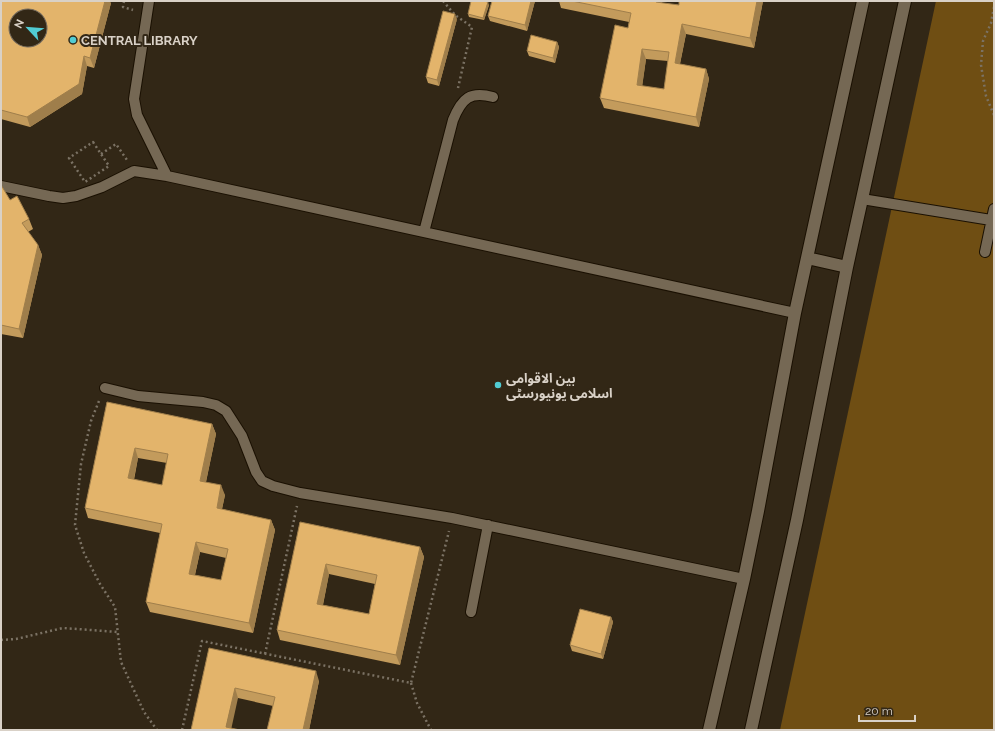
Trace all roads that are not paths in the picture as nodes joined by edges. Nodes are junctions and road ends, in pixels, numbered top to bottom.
1 (149, 1) edge
2 (863, 1) edge
3 (905, 1) edge
4 (493, 97) dead end
5 (167, 176) junction
6 (1, 186) edge
7 (862, 199) junction
8 (994, 209) edge
9 (991, 220) junction
10 (424, 232) junction
11 (985, 252) dead end
12 (807, 258) junction
13 (847, 267) junction
14 (795, 313) junction
15 (105, 388) road end
16 (488, 525) junction
17 (744, 579) junction
18 (471, 612) dead end
19 (709, 730) edge
20 (751, 730) edge

1 - 5 lane
2 - 12 street
3 - 7 street
4 - 10 lane
5 - 6 lane
5 - 10 lane
7 - 9 lane
7 - 13 street
8 - 9 lane
9 - 11 lane
10 - 14 lane
12 - 13 street
12 - 14 street
13 - 20 street
14 - 17 street
15 - 16 lane
16 - 17 lane
16 - 18 lane
17 - 19 street

